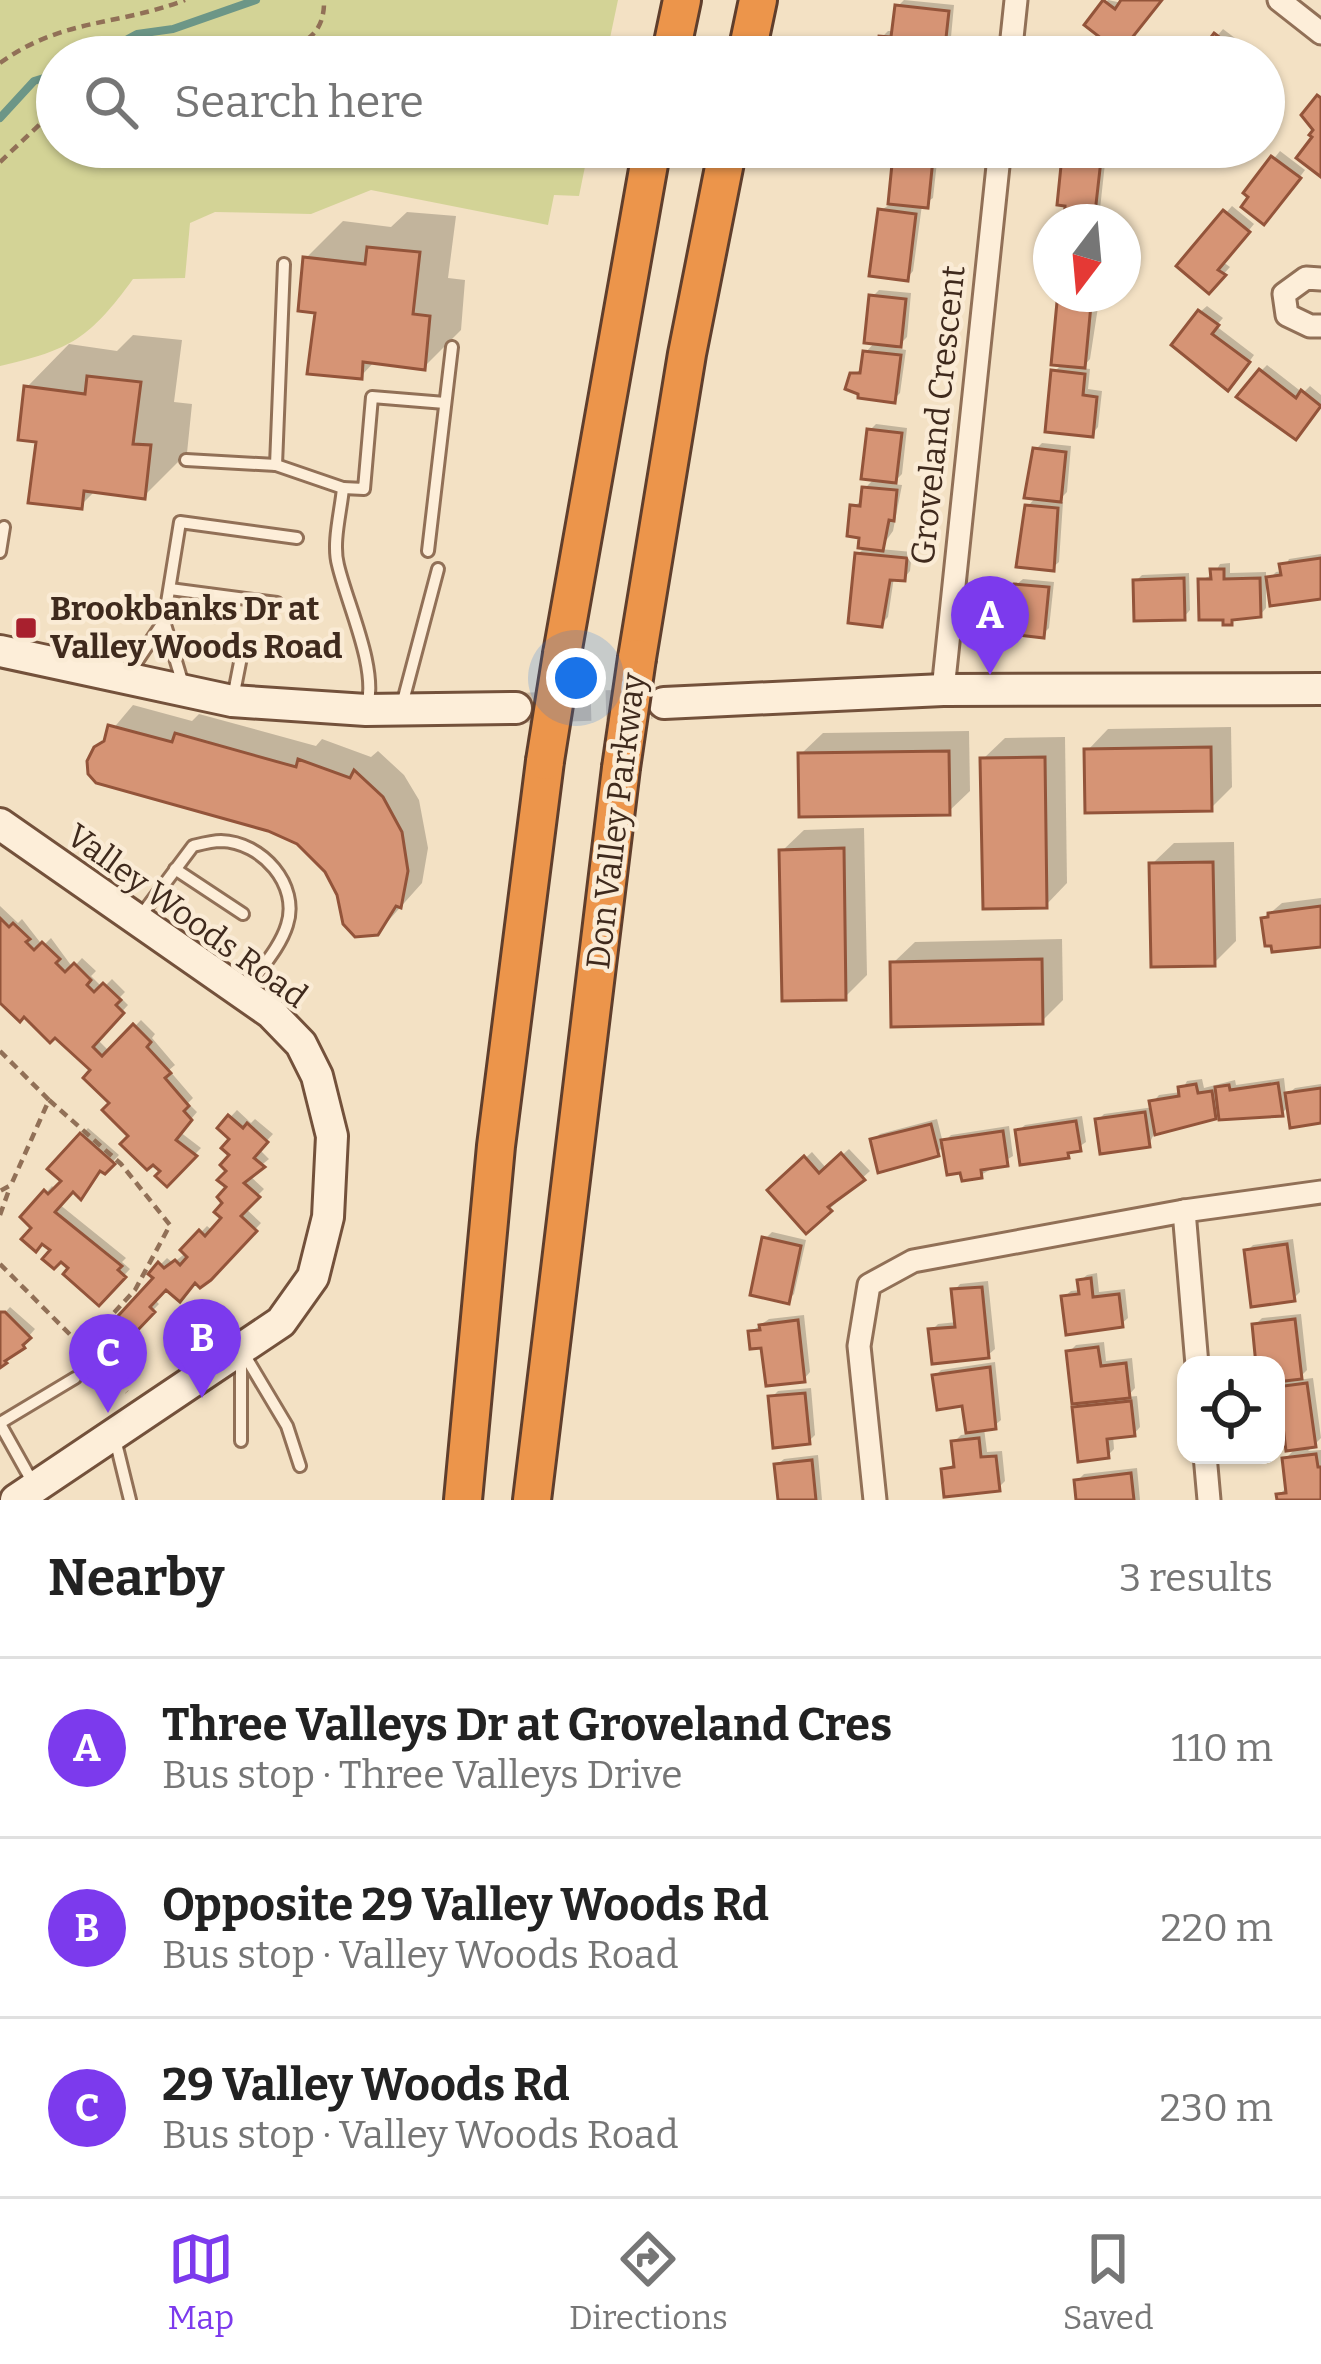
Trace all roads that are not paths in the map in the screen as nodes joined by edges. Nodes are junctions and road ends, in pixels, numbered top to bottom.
1 (682, 0) edge
2 (758, 0) edge
3 (1016, 0) edge
4 (1279, 0) edge
5 (1321, 33) edge
6 (674, 36) edge
7 (750, 36) edge
8 (1012, 36) edge
9 (648, 168) edge
10 (724, 168) edge
11 (998, 168) edge
12 (284, 264) dead end
13 (1321, 279) edge
14 (1321, 326) edge
15 (452, 347) dead end
16 (445, 403) junction
17 (186, 460) dead end
18 (276, 465) junction
19 (343, 488) junction
20 (4, 527) dead end
21 (297, 538) dead end
22 (428, 550) dead end
23 (0, 552) edge
24 (438, 568) dead end
25 (170, 589) junction
26 (277, 604) dead end
27 (164, 621) junction
28 (243, 646) dead end
29 (0, 651) edge
30 (125, 678) junction
31 (1321, 688) edge
32 (943, 690) junction
33 (185, 691) junction
34 (232, 701) junction
35 (664, 704) tunnel mouth
36 (516, 708) tunnel mouth
37 (366, 710) junction
38 (401, 710) junction
39 (0, 824) edge
40 (175, 869) junction
41 (243, 914) dead end
42 (137, 920) junction
43 (244, 994) junction
44 (1321, 1192) edge
45 (1184, 1211) junction
46 (241, 1349) junction
47 (1196, 1356) edge
48 (75, 1378) dead end
49 (0, 1424) edge
50 (114, 1436) junction
51 (242, 1441) dead end
52 (1206, 1464) edge
53 (300, 1466) dead end
54 (25, 1493) edge
55 (130, 1500) edge
56 (463, 1500) edge
57 (532, 1500) edge
58 (875, 1500) edge
59 (1209, 1500) edge

1 - 6 highway
2 - 7 highway
3 - 8 street
4 - 5 street
9 - 56 highway, bridge
10 - 57 highway, Don Valley Parkway, bridge
11 - 32 street, Groveland Crescent
12 - 18 lane
13 - 14 street
15 - 16 lane
16 - 19 lane
16 - 22 lane
17 - 18 lane
18 - 19 lane
19 - 37 lane
20 - 23 lane
21 - 25 lane
24 - 38 lane
25 - 26 lane
25 - 27 lane
27 - 30 lane
27 - 33 lane
28 - 34 lane
29 - 30 street
30 - 33 street
31 - 32 street
32 - 35 street
33 - 34 street
34 - 37 street
36 - 38 street
37 - 38 street
39 - 42 street, Valley Woods Road
40 - 41 lane
40 - 42 lane
40 - 43 lane
42 - 43 street, Valley Woods Road
43 - 46 street, Valley Woods Road
44 - 45 street
45 - 47 street
45 - 58 street
46 - 50 street, Valley Woods Road
46 - 51 lane
46 - 53 lane
48 - 49 lane
49 - 54 lane
50 - 54 street, Valley Woods Road
50 - 55 lane
52 - 59 street

